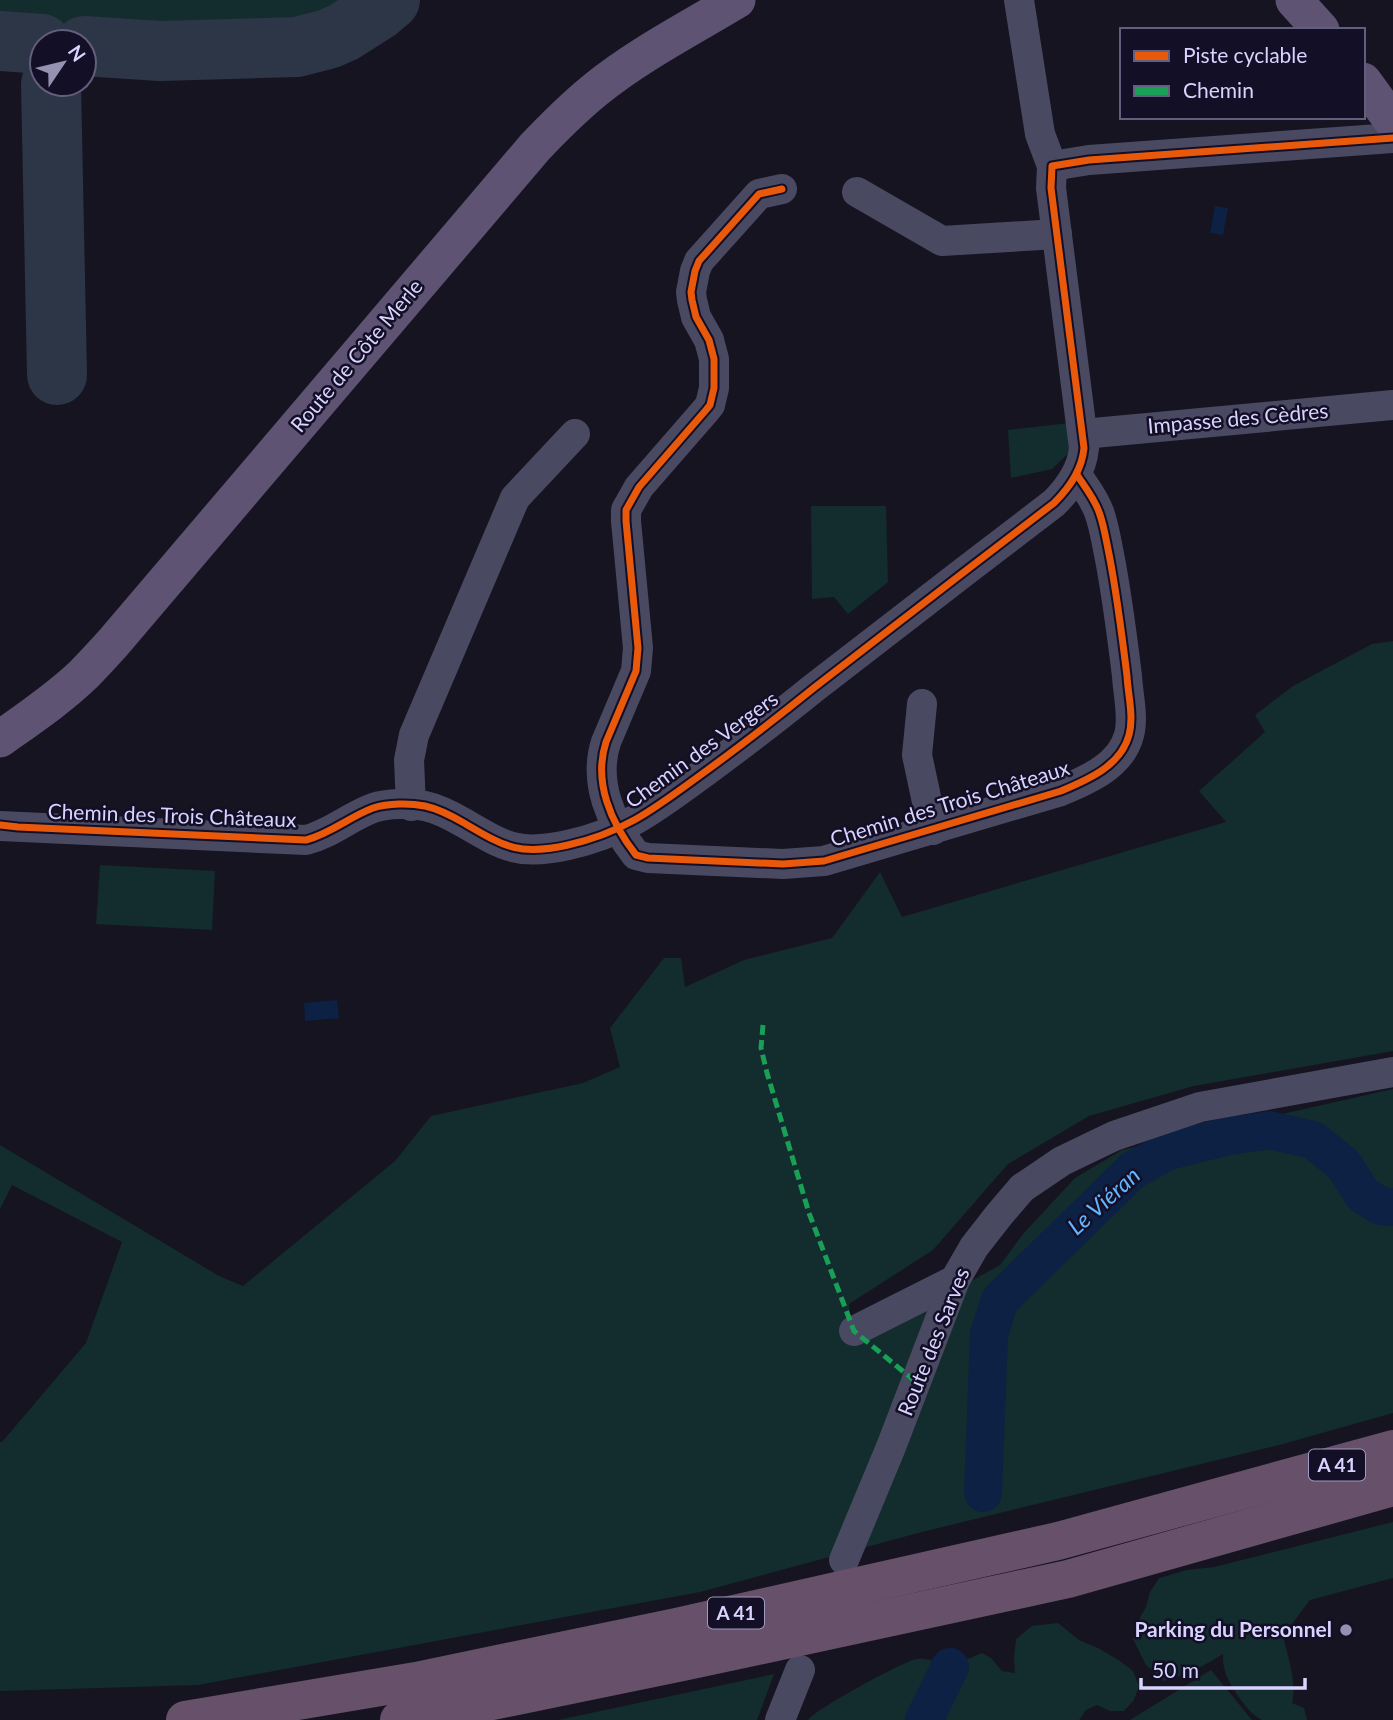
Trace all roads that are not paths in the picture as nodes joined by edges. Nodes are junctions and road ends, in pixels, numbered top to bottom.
1 (737, 0) edge
2 (1019, 0) edge
3 (1294, 0) edge
4 (1319, 28) edge
5 (1365, 84) edge
6 (1390, 123) edge
7 (1052, 166) junction
8 (782, 189) dead end
9 (857, 192) dead end
10 (1056, 234) junction
11 (1393, 405) edge
12 (575, 434) dead end
13 (1083, 434) junction
14 (1077, 475) junction
15 (922, 704) dead end
16 (0, 739) edge
17 (411, 806) junction
18 (0, 826) edge
19 (619, 829) junction
20 (933, 830) junction
21 (1393, 1072) edge
22 (955, 1280) junction
23 (855, 1331) dead end
24 (1393, 1449) edge
25 (1393, 1487) edge
26 (844, 1560) dead end
27 (800, 1670) dead end
28 (185, 1720) edge
29 (399, 1720) edge
30 (780, 1720) edge

1 - 16 main road, Route de Côte Merle
2 - 7 street
3 - 4 main road
5 - 6 main road
6 - 7 street
7 - 10 street
8 - 19 street, Chemin des Vergers
9 - 10 street
10 - 13 street
11 - 13 street, Impasse des Cèdres
12 - 17 street
13 - 14 street
14 - 19 street, Chemin des Vergers
14 - 20 street, Chemin des Trois Châteaux
15 - 20 street
17 - 18 street, Chemin des Trois Châteaux
17 - 19 street, Chemin des Trois Châteaux
19 - 20 street, Chemin des Trois Châteaux
21 - 22 street, Route des Sarves
22 - 23 street
22 - 26 street, Route des Sarves
24 - 28 highway, A 41
25 - 29 highway, A 41
27 - 30 street

